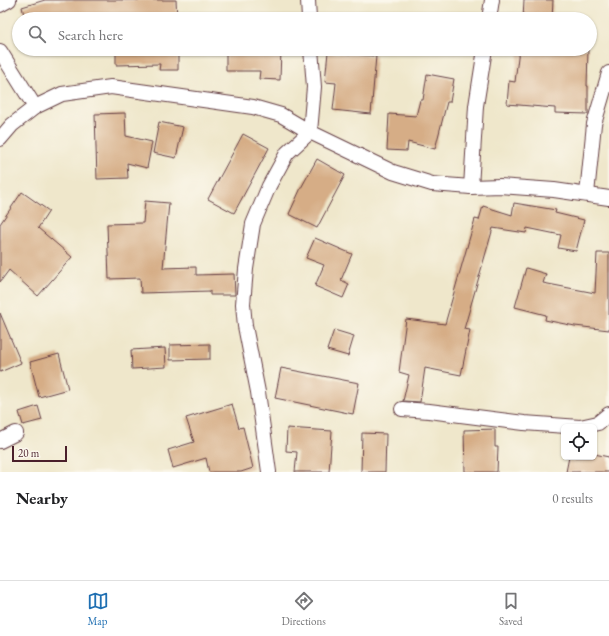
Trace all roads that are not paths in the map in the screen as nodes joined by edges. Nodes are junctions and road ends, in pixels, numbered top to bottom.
1 (9, 0) edge
2 (308, 0) edge
3 (492, 0) edge
4 (0, 5) edge
5 (309, 12) edge
6 (490, 12) edge
7 (0, 51) edge
8 (312, 56) edge
9 (484, 56) edge
10 (609, 73) edge
11 (35, 107) junction
12 (310, 132) junction
13 (0, 139) edge
14 (471, 187) junction
15 (587, 194) junction
16 (609, 198) edge
17 (402, 409) dead end
18 (606, 421) edge
19 (16, 433) dead end
20 (0, 441) edge
21 (269, 472) edge

1 - 4 street
2 - 5 street
3 - 6 street
7 - 11 street
8 - 12 street
9 - 14 street
10 - 15 street
11 - 12 street
11 - 13 street
12 - 14 street
12 - 21 street
14 - 15 street
15 - 16 street
17 - 18 street
19 - 20 street

